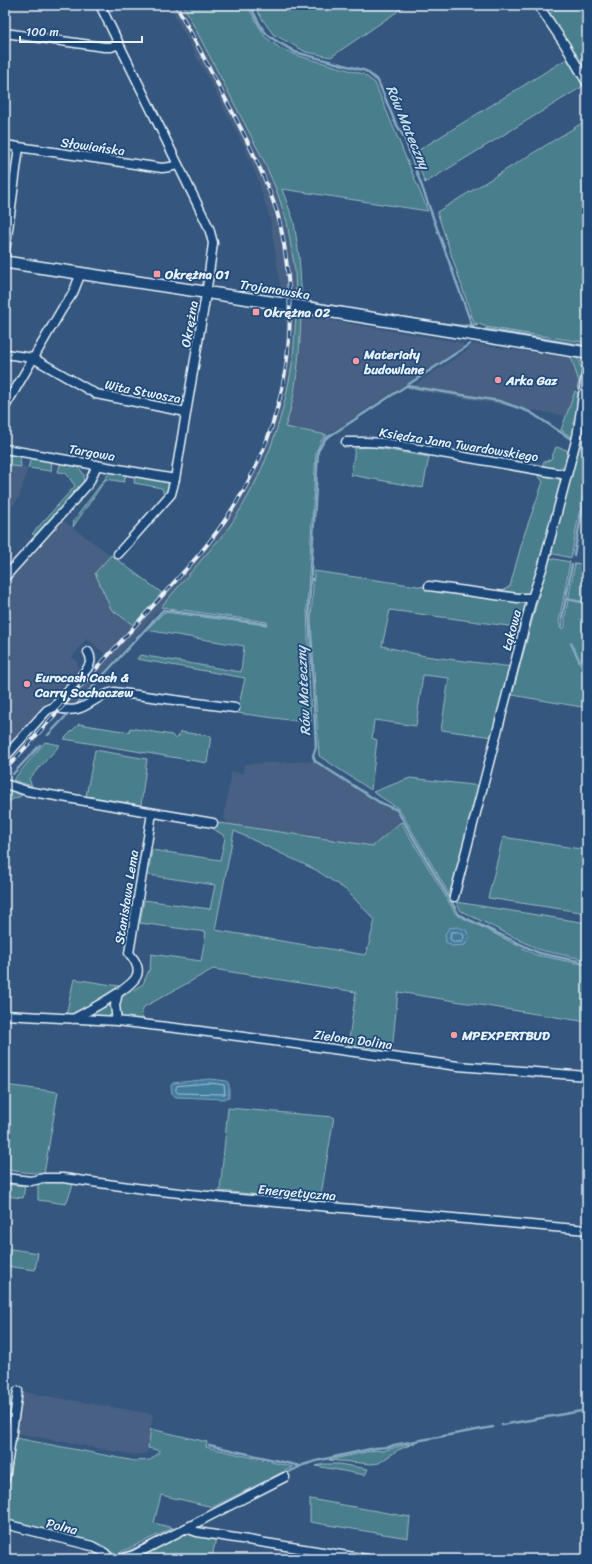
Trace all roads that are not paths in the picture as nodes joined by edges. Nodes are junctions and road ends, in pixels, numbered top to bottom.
1 (100, 5) edge
2 (538, 5) edge
3 (5, 33) edge
4 (119, 44) junction
5 (587, 83) edge
6 (5, 145) edge
7 (19, 147) junction
8 (177, 165) junction
9 (5, 252) edge
10 (5, 262) edge
11 (81, 274) junction
12 (207, 293) junction
13 (587, 353) edge
14 (5, 354) edge
15 (33, 358) junction
16 (587, 368) edge
17 (5, 407) edge
18 (186, 412) junction
19 (346, 442) dead end
20 (5, 449) edge
21 (97, 465) junction
22 (567, 474) junction
23 (175, 479) junction
24 (118, 554) dead end
25 (5, 577) edge
26 (429, 586) dead end
27 (532, 598) junction
28 (88, 652) dead end
29 (54, 707) junction
30 (235, 708) dead end
31 (5, 757) edge
32 (5, 784) edge
33 (152, 813) junction
34 (213, 823) dead end
35 (454, 897) dead end
36 (118, 993) junction
37 (5, 1014) edge
38 (72, 1019) junction
39 (117, 1021) junction
40 (587, 1076) edge
41 (5, 1178) edge
42 (587, 1230) edge
43 (18, 1391) dead end
44 (286, 1477) dead end
45 (5, 1479) edge
46 (5, 1524) edge
47 (186, 1528) junction
48 (110, 1559) edge
49 (120, 1559) edge
50 (367, 1559) edge

1 - 4 street, Okrężna
2 - 5 street
3 - 4 street
4 - 8 street, Okrężna
6 - 7 street, Słowiańska
7 - 8 street, Słowiańska
7 - 9 street
8 - 12 street, Okrężna
10 - 11 street, Trojanowska
11 - 12 street, Trojanowska
11 - 15 street
12 - 13 street, Trojanowska
12 - 18 street, Okrężna
14 - 15 street
15 - 17 street
15 - 18 street, Wita Stwosza
16 - 22 street, Łąkowa
18 - 23 street, Okrężna
19 - 22 street, Księdza Jana Twardowskiego
20 - 21 street, Targowa
21 - 23 street, Targowa
21 - 25 street
22 - 27 street, Łąkowa
23 - 24 street, Okrężna
26 - 27 street
27 - 35 street, Łąkowa
28 - 29 street
29 - 30 street
29 - 31 street
32 - 33 street
33 - 34 street
33 - 36 street, Stanisława Lema
36 - 38 street, Stanisława Lema
36 - 39 street
37 - 38 street, Zielona Dolina
38 - 39 street, Zielona Dolina
39 - 40 street, Zielona Dolina
41 - 42 street, Energetyczna
43 - 45 street
44 - 47 street
46 - 48 street, Polna
47 - 49 street
47 - 50 street

